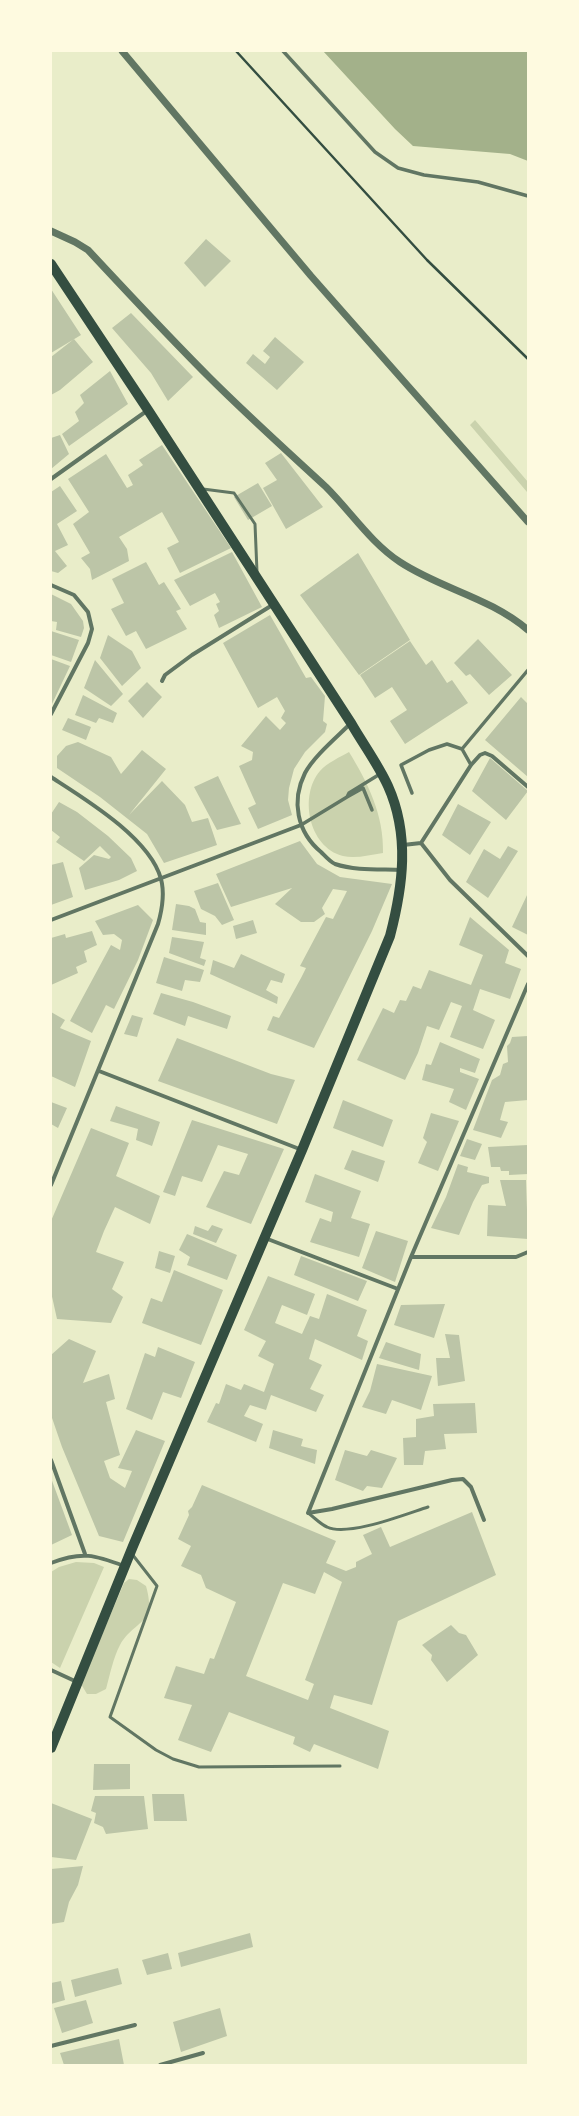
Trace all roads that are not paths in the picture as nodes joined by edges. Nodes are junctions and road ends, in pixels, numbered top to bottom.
1 (122, 51) edge
2 (282, 51) edge
3 (528, 196) edge
4 (51, 231) edge
5 (51, 264) edge
6 (148, 410) junction
7 (51, 479) edge
8 (200, 489) junction
9 (528, 522) edge
10 (257, 577) junction
11 (51, 585) edge
12 (274, 604) junction
13 (528, 630) edge
14 (528, 670) edge
15 (162, 681) dead end
16 (51, 714) edge
17 (351, 723) junction
18 (462, 749) junction
19 (471, 765) junction
20 (382, 774) junction
21 (51, 777) edge
22 (528, 787) edge
23 (412, 793) dead end
24 (347, 797) junction
25 (372, 810) dead end
26 (301, 825) junction
27 (421, 844) junction
28 (403, 845) junction
29 (403, 870) junction
30 (161, 878) junction
31 (51, 920) edge
32 (528, 956) edge
33 (528, 984) edge
34 (99, 1071) junction
35 (302, 1150) junction
36 (51, 1185) edge
37 (264, 1238) junction
38 (528, 1252) edge
39 (411, 1257) junction
40 (398, 1289) junction
41 (51, 1460) edge
42 (428, 1507) dead end
43 (308, 1513) junction
44 (484, 1520) dead end
45 (130, 1552) junction
46 (85, 1554) junction
47 (51, 1563) edge
48 (125, 1566) junction
49 (51, 1670) edge
50 (77, 1682) junction
51 (51, 1748) edge
52 (340, 1766) dead end
53 (136, 2025) dead end
54 (51, 2046) edge
55 (203, 2054) dead end
56 (160, 2065) edge

1 - 9 street
2 - 3 street
4 - 13 street
5 - 6 main road
6 - 7 street
6 - 8 main road
8 - 10 main road
8 - 10 lane
10 - 12 main road
11 - 16 street
12 - 15 street
12 - 17 main road
14 - 18 street
17 - 20 main road
17 - 26 street
18 - 19 street
18 - 23 street
19 - 22 street
19 - 27 street
20 - 24 street
20 - 28 main road
21 - 30 street
24 - 25 street
24 - 26 street
26 - 29 street
26 - 30 street
27 - 28 street
27 - 32 street
28 - 29 main road
29 - 35 main road
30 - 31 street
30 - 34 street
33 - 39 street
34 - 35 street
34 - 36 street
35 - 37 main road
37 - 40 street
37 - 45 main road
38 - 39 street
39 - 40 street
40 - 43 street
41 - 46 street
42 - 43 lane
43 - 44 street
45 - 48 main road
45 - 52 lane
46 - 47 street
46 - 48 street
48 - 50 main road
49 - 50 street
50 - 51 main road
53 - 54 street
55 - 56 street

